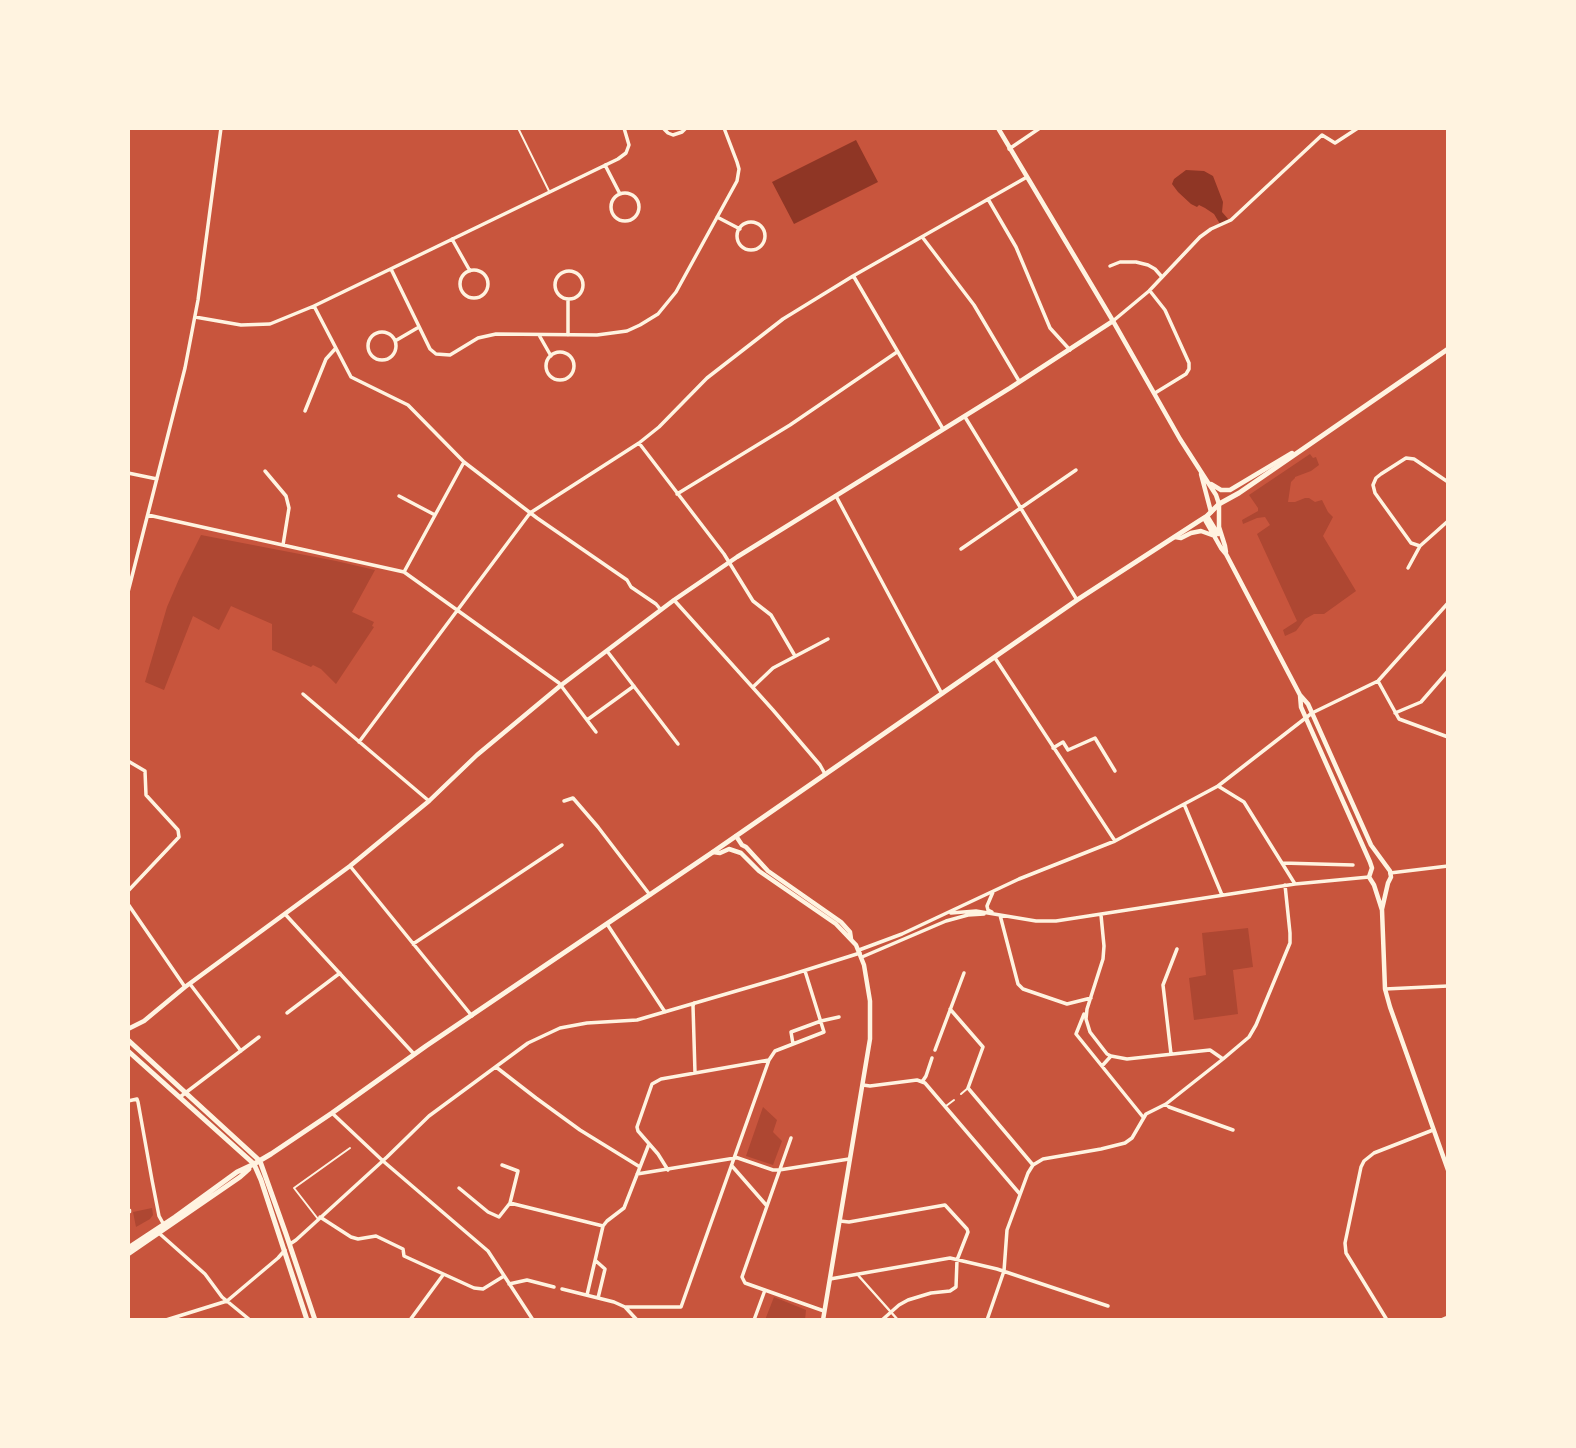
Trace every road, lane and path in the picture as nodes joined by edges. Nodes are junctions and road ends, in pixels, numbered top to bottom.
1 (221, 128) edge
2 (518, 128) edge
3 (624, 128) edge
4 (663, 128) edge
5 (687, 128) edge
6 (724, 128) edge
7 (998, 128) edge
8 (1041, 128) edge
9 (1357, 128) edge
10 (1009, 149) junction
11 (605, 165) junction
12 (1027, 177) junction
13 (549, 192) junction
14 (620, 194) junction
15 (988, 199) junction
16 (717, 216) junction
17 (740, 229) junction
18 (922, 237) junction
19 (452, 239) junction
20 (1110, 266) dead end
21 (391, 269) junction
22 (470, 271) junction
23 (853, 276) junction
24 (1162, 277) junction
25 (1149, 291) junction
26 (568, 299) junction
27 (314, 306) junction
28 (195, 317) junction
29 (1113, 321) junction
30 (419, 327) junction
31 (539, 335) junction
32 (568, 335) junction
33 (395, 341) junction
34 (336, 348) junction
35 (1448, 349) edge
36 (1069, 350) junction
37 (897, 352) junction
38 (551, 356) junction
39 (1019, 381) junction
40 (1155, 393) junction
41 (305, 411) dead end
42 (964, 415) junction
43 (943, 429) junction
44 (639, 443) junction
45 (1306, 446) junction
46 (464, 462) junction
47 (1076, 470) dead end
48 (1200, 470) junction
49 (265, 471) dead end
50 (128, 473) edge
51 (157, 479) junction
52 (1448, 482) edge
53 (1211, 484) junction
54 (677, 494) junction
55 (835, 495) junction
56 (400, 496) dead end
57 (1219, 504) junction
58 (1020, 508) junction
59 (530, 513) junction
60 (148, 515) junction
61 (435, 515) junction
62 (1208, 515) junction
63 (1448, 521) edge
64 (1213, 536) junction
65 (1175, 537) junction
66 (1224, 543) junction
67 (283, 545) junction
68 (1420, 546) junction
69 (961, 550) dead end
70 (1226, 552) junction
71 (729, 562) junction
72 (1408, 568) dead end
73 (404, 572) junction
74 (128, 592) edge
75 (674, 600) junction
76 (1077, 600) junction
77 (1448, 603) edge
78 (457, 610) junction
79 (661, 610) junction
80 (828, 639) dead end
81 (607, 650) junction
82 (795, 656) junction
83 (995, 658) junction
84 (1448, 671) edge
85 (1378, 681) junction
86 (560, 685) junction
87 (634, 686) junction
88 (754, 687) junction
89 (303, 694) dead end
90 (942, 694) junction
91 (1300, 695) junction
92 (1311, 713) junction
93 (1395, 713) junction
94 (1306, 717) junction
95 (587, 720) junction
96 (596, 732) dead end
97 (1448, 737) edge
98 (359, 742) junction
99 (678, 744) dead end
100 (1053, 748) junction
101 (128, 761) edge
102 (1115, 771) dead end
103 (825, 774) junction
104 (1218, 786) junction
105 (429, 801) junction
106 (564, 801) dead end
107 (1184, 804) junction
108 (746, 830) junction
109 (736, 836) junction
110 (1115, 841) junction
111 (562, 845) dead end
112 (744, 846) junction
113 (713, 852) junction
114 (743, 855) junction
115 (1282, 863) junction
116 (1353, 865) dead end
117 (350, 866) junction
118 (1385, 866) junction
119 (1448, 866) edge
120 (1372, 868) junction
121 (1390, 873) junction
122 (1369, 877) junction
123 (1388, 883) junction
124 (1295, 884) junction
125 (1374, 885) junction
126 (1285, 886) junction
127 (994, 890) junction
128 (128, 891) edge
129 (650, 895) junction
130 (1222, 895) junction
131 (128, 904) edge
132 (1382, 910) junction
133 (285, 914) junction
134 (945, 914) junction
135 (993, 914) junction
136 (1000, 915) junction
137 (1101, 915) junction
138 (607, 924) junction
139 (851, 940) junction
140 (413, 944) junction
141 (1177, 949) dead end
142 (860, 953) junction
143 (805, 970) junction
144 (340, 973) junction
145 (964, 973) dead end
146 (188, 985) junction
147 (1448, 986) edge
148 (1385, 989) junction
149 (1091, 998) junction
150 (694, 1003) junction
151 (950, 1009) junction
152 (1087, 1009) junction
153 (664, 1012) junction
154 (287, 1013) dead end
155 (472, 1016) junction
156 (839, 1017) dead end
157 (821, 1021) junction
158 (128, 1029) edge
159 (259, 1037) dead end
160 (128, 1040) edge
161 (793, 1044) junction
162 (935, 1050) dead end
163 (128, 1051) edge
164 (241, 1051) junction
165 (1171, 1054) junction
166 (414, 1055) junction
167 (1111, 1056) junction
168 (932, 1058) dead end
169 (1223, 1059) junction
170 (769, 1060) junction
171 (1102, 1066) junction
172 (496, 1067) junction
173 (695, 1073) junction
174 (922, 1082) junction
175 (863, 1085) junction
176 (968, 1088) junction
177 (961, 1094) dead end
178 (183, 1095) junction
179 (954, 1100) dead end
180 (128, 1101) edge
181 (1166, 1104) junction
182 (945, 1106) junction
183 (332, 1113) junction
184 (1143, 1117) junction
185 (1434, 1129) junction
186 (1233, 1130) dead end
187 (791, 1138) dead end
188 (649, 1144) junction
189 (350, 1148) dead end
190 (735, 1158) junction
191 (849, 1159) junction
192 (383, 1161) junction
193 (257, 1162) junction
194 (502, 1165) dead end
195 (1033, 1165) junction
196 (732, 1166) junction
197 (640, 1167) junction
198 (668, 1170) junction
199 (779, 1170) junction
200 (1448, 1170) edge
201 (637, 1174) junction
202 (459, 1188) dead end
203 (128, 1190) edge
204 (1020, 1194) junction
205 (128, 1197) edge
206 (510, 1202) junction
207 (767, 1206) junction
208 (319, 1218) junction
209 (840, 1221) junction
210 (164, 1225) junction
211 (603, 1226) junction
212 (160, 1234) junction
213 (289, 1244) junction
214 (284, 1250) junction
215 (129, 1252) edge
216 (957, 1259) junction
217 (596, 1261) junction
218 (1004, 1271) junction
219 (857, 1274) junction
220 (443, 1275) junction
221 (504, 1276) junction
222 (830, 1279) junction
223 (509, 1284) junction
224 (554, 1287) dead end
225 (562, 1289) dead end
226 (765, 1290) junction
227 (587, 1295) junction
228 (598, 1298) junction
229 (227, 1301) junction
230 (1108, 1306) dead end
231 (625, 1307) junction
232 (824, 1311) junction
233 (891, 1312) junction
234 (1448, 1317) edge
235 (412, 1318) edge
236 (166, 1320) edge
237 (250, 1320) edge
238 (307, 1320) edge
239 (315, 1320) edge
240 (418, 1320) edge
241 (533, 1320) edge
242 (637, 1320) edge
243 (754, 1320) edge
244 (822, 1320) edge
245 (882, 1320) edge
246 (898, 1320) edge
247 (986, 1320) edge
248 (1387, 1320) edge
249 (1441, 1320) edge

1 - 28 street
2 - 13 lane
3 - 11 street
4 - 5 street
6 - 16 street
7 - 10 street
8 - 10 street
9 - 24 street
10 - 12 street
11 - 13 street
11 - 14 street
12 - 15 street
12 - 29 street
13 - 19 street
14 - 14 street
15 - 18 street
15 - 36 street
16 - 17 street
16 - 32 street
17 - 17 street
18 - 23 street
18 - 39 street
19 - 21 street
19 - 22 street
20 - 24 street
21 - 27 street
21 - 30 street
22 - 22 street
23 - 37 street
23 - 44 street
24 - 25 street
25 - 29 street
25 - 40 street
26 - 26 street
26 - 32 street
27 - 28 street
27 - 34 street
28 - 51 street
29 - 36 street
29 - 40 street
30 - 31 street
30 - 33 street
31 - 32 street
31 - 38 street
33 - 33 street
34 - 41 street
34 - 46 street
35 - 45 main road
36 - 39 street
37 - 43 street
37 - 54 street
38 - 38 street
39 - 42 street
40 - 48 street
42 - 43 street
42 - 58 street
43 - 55 street
44 - 54 street
44 - 59 street
45 - 53 street
45 - 57 main road
46 - 59 street
46 - 61 street
47 - 58 street
48 - 53 street
48 - 62 street
49 - 67 street
50 - 51 street
51 - 60 street
52 - 68 street
53 - 57 street
54 - 71 street
55 - 71 street
55 - 90 street
56 - 61 street
57 - 62 main road
57 - 66 street
58 - 69 street
58 - 76 street
59 - 78 street
59 - 79 street
60 - 67 street
60 - 74 street
61 - 73 street
62 - 64 street
62 - 65 main road
62 - 66 street
63 - 68 street
64 - 65 street
64 - 70 street
65 - 76 main road
66 - 70 street
67 - 73 street
68 - 72 street
70 - 91 street
71 - 75 street
71 - 82 street
73 - 78 street
75 - 79 street
75 - 88 street
76 - 83 main road
77 - 85 street
78 - 86 street
78 - 98 street
79 - 81 street
80 - 82 street
81 - 86 street
81 - 87 street
82 - 88 street
83 - 90 main road
83 - 100 street
84 - 93 street
85 - 92 street
85 - 93 street
86 - 95 street
86 - 105 street
87 - 95 street
87 - 99 street
88 - 103 street
89 - 98 street
90 - 103 main road
91 - 92 street
91 - 94 street
92 - 94 street
92 - 118 street
93 - 97 street
94 - 104 street
94 - 120 street
95 - 96 street
98 - 105 street
100 - 102 street
100 - 110 street
101 - 128 street
103 - 108 main road
104 - 107 street
104 - 115 street
105 - 117 street
106 - 129 street
107 - 110 street
107 - 130 street
108 - 109 main road
108 - 112 street
109 - 112 street
109 - 113 main road
110 - 127 street
111 - 140 street
112 - 114 street
112 - 139 street
113 - 114 street
113 - 129 main road
114 - 139 street
115 - 116 street
115 - 124 street
117 - 133 street
117 - 140 street
118 - 120 street
118 - 121 street
119 - 121 street
120 - 122 street
121 - 123 street
122 - 124 street
122 - 125 street
123 - 125 street
123 - 132 street
124 - 126 street
125 - 132 street
126 - 130 street
126 - 169 street
127 - 134 street
127 - 135 street
129 - 138 main road
130 - 137 street
131 - 146 street
132 - 148 street
133 - 144 street
133 - 146 street
134 - 135 street
134 - 142 street
135 - 136 street
135 - 142 street
136 - 137 street
136 - 149 street
137 - 149 street
138 - 153 street
138 - 155 main road
139 - 142 street
140 - 155 street
141 - 165 street
142 - 143 street
142 - 175 street
143 - 150 street
143 - 157 street
144 - 154 street
144 - 166 street
145 - 151 street
146 - 158 street
146 - 164 street
147 - 148 street
148 - 185 street
149 - 152 street
150 - 153 street
150 - 173 street
151 - 162 street
151 - 176 street
152 - 167 street
152 - 171 street
153 - 172 street
155 - 166 main road
156 - 157 street
157 - 161 street
157 - 161 street
159 - 164 street
160 - 178 main road
161 - 170 street
163 - 178 main road
164 - 178 street
165 - 167 street
165 - 169 street
166 - 183 main road
167 - 171 street
168 - 174 street
169 - 181 street
170 - 173 street
170 - 190 street
171 - 184 street
172 - 192 street
172 - 197 street
173 - 188 street
174 - 175 street
174 - 182 street
175 - 191 street
176 - 177 lane
176 - 195 street
178 - 193 main road
179 - 182 lane
180 - 210 street
181 - 184 street
181 - 186 street
182 - 204 street
183 - 192 street
183 - 193 main road
184 - 195 street
185 - 200 street
185 - 248 street
187 - 199 street
188 - 197 street
188 - 198 street
189 - 208 lane
190 - 196 street
190 - 198 street
190 - 199 street
191 - 199 street
191 - 209 street
192 - 208 street
192 - 221 street
193 - 210 main road
193 - 212 main road
193 - 213 main road
193 - 214 main road
194 - 206 street
195 - 204 street
196 - 207 street
196 - 231 street
197 - 201 street
198 - 201 street
199 - 207 street
201 - 211 street
202 - 206 street
203 - 205 street
204 - 218 street
206 - 211 street
207 - 226 street
208 - 213 street
208 - 220 street
209 - 216 street
209 - 222 street
210 - 215 main road
211 - 217 street
212 - 215 main road
212 - 229 street
213 - 214 street
213 - 239 main road
214 - 229 street
214 - 238 main road
216 - 218 street
216 - 219 street
216 - 233 street
217 - 227 street
217 - 228 street
218 - 230 street
218 - 247 street
219 - 222 street
219 - 233 street
220 - 221 street
220 - 235 street
221 - 223 street
222 - 232 street
223 - 224 street
223 - 241 street
225 - 227 street
226 - 232 street
226 - 243 street
227 - 228 street
228 - 231 street
229 - 236 street
229 - 237 street
231 - 242 street
232 - 244 street
233 - 245 street
233 - 246 street
234 - 249 street
235 - 240 street

